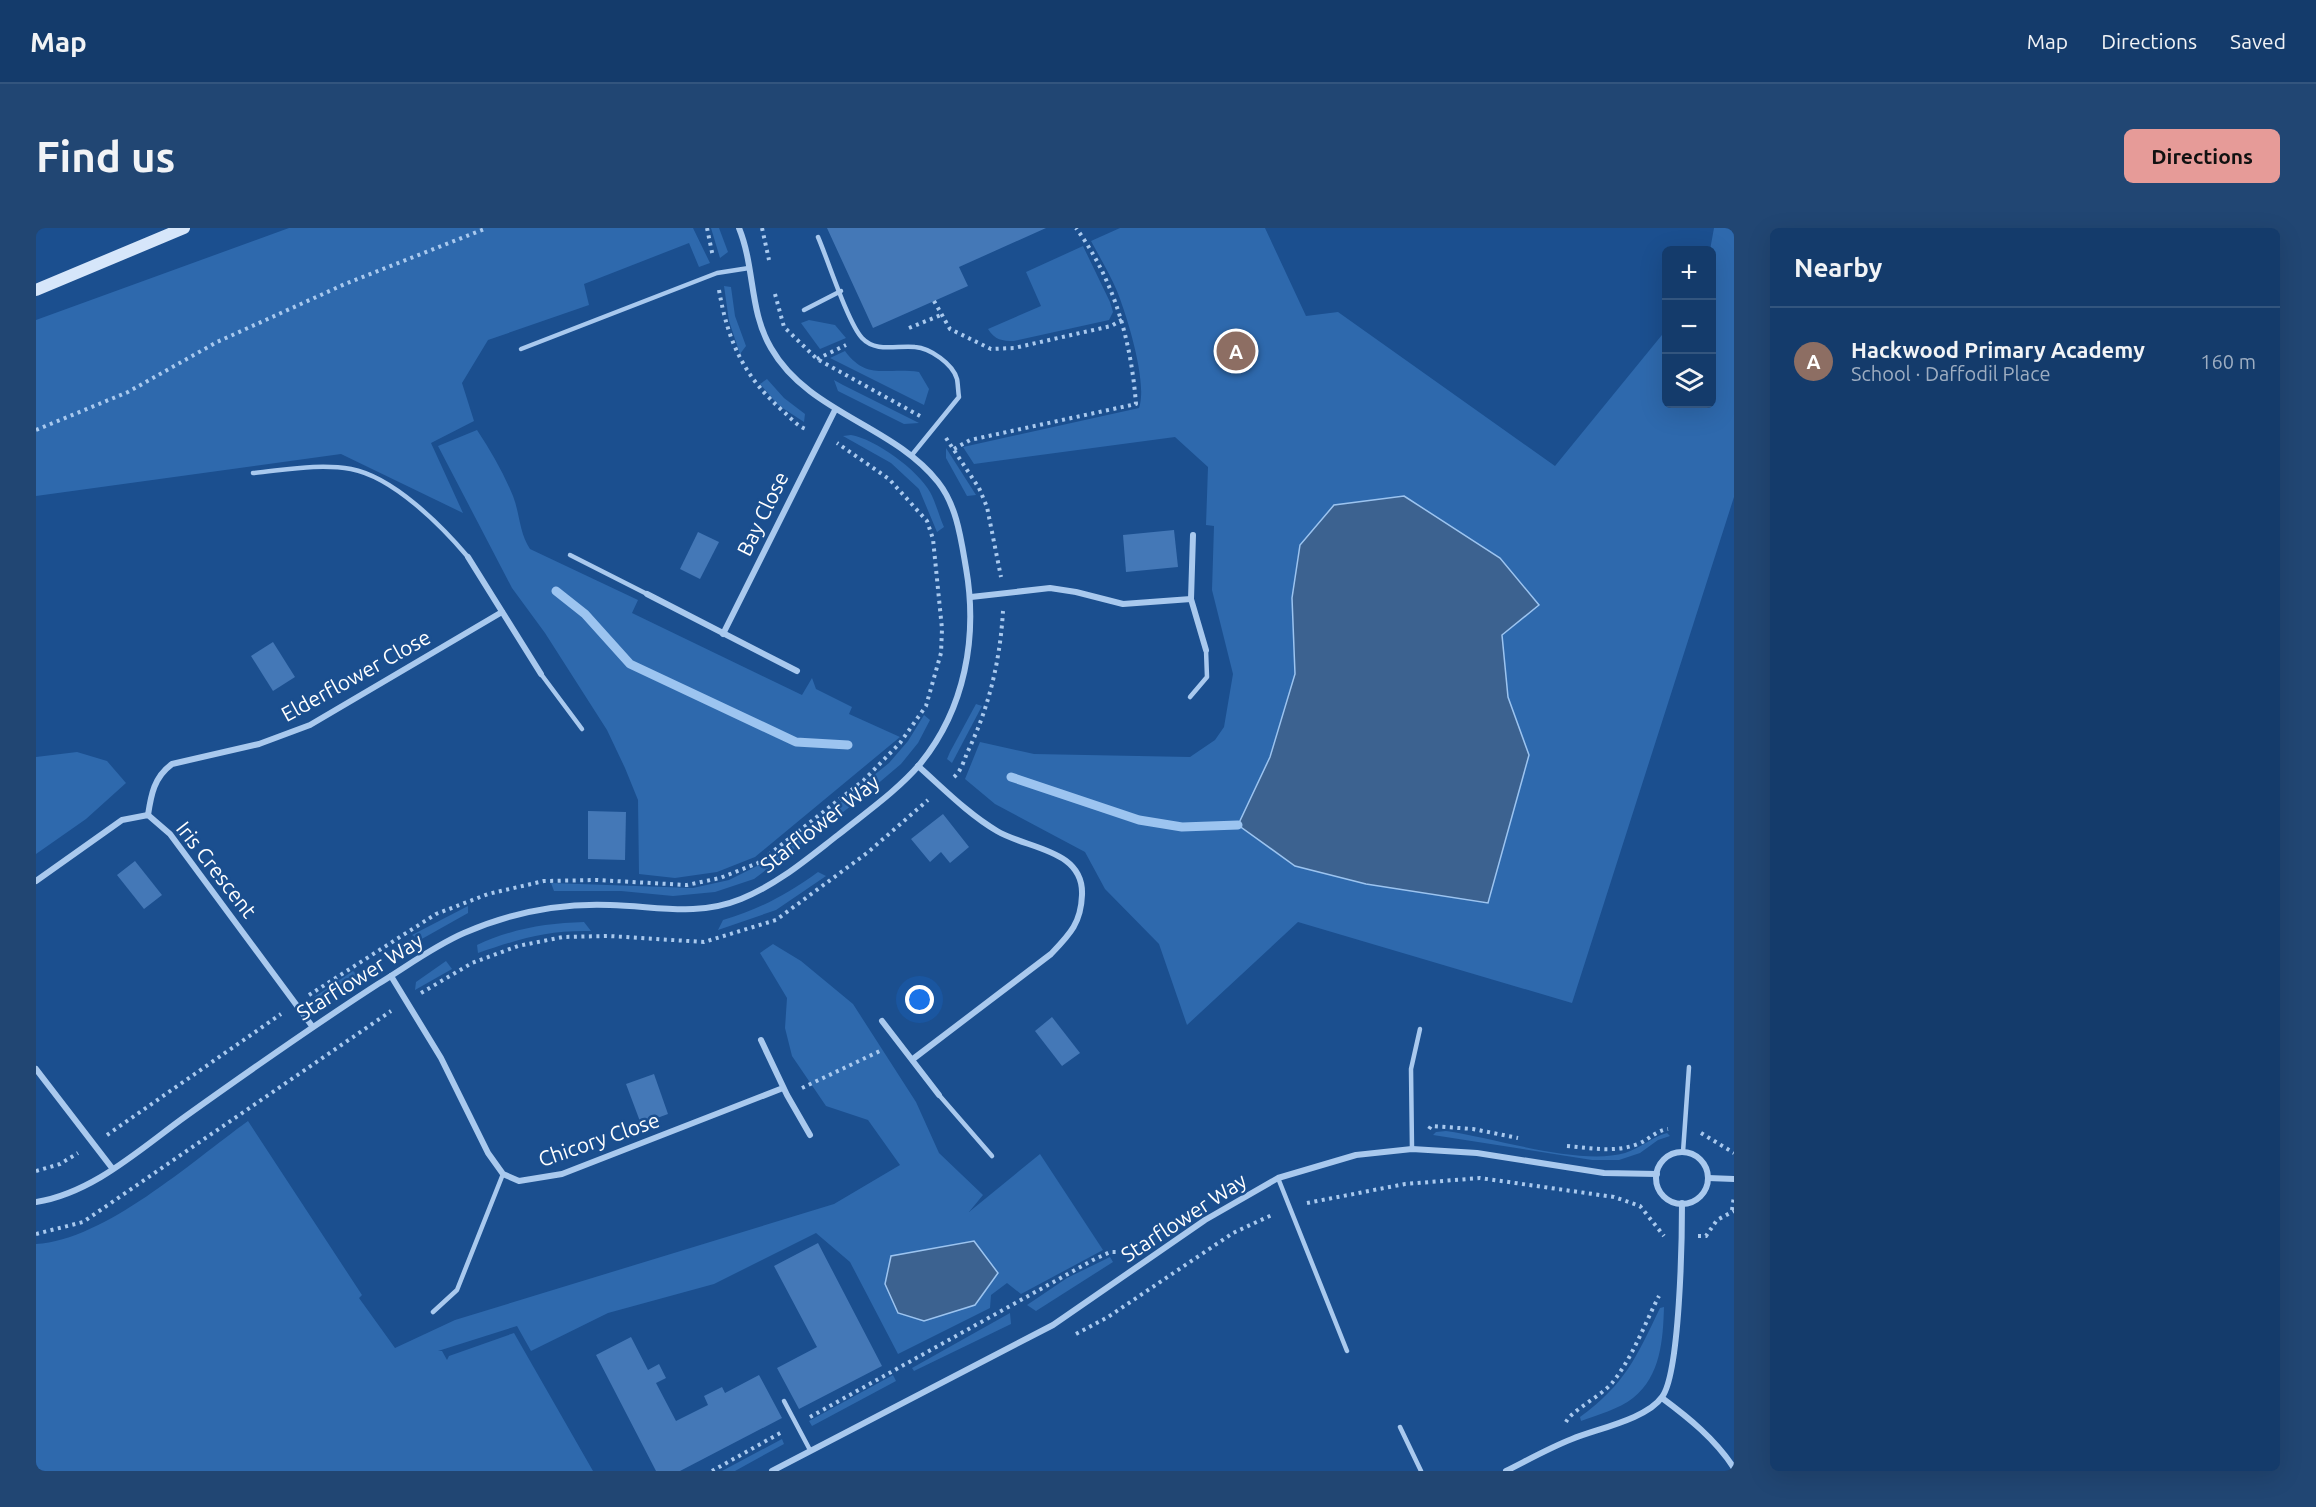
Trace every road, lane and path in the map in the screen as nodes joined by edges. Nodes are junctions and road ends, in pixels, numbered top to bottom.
1 (184, 228) edge
2 (487, 228) edge
3 (739, 228) edge
4 (762, 228) edge
5 (1076, 228) edge
6 (819, 237) dead end
7 (749, 268) junction
8 (771, 269) dead end
9 (36, 290) edge
10 (774, 290) dead end
11 (841, 291) junction
12 (934, 301) dead end
13 (804, 310) dead end
14 (1123, 320) junction
15 (521, 350) dead end
16 (835, 410) junction
17 (937, 427) junction
18 (36, 430) edge
19 (821, 434) junction
20 (954, 449) junction
21 (911, 456) junction
22 (253, 473) dead end
23 (1193, 535) dead end
24 (570, 555) dead end
25 (468, 557) joint
26 (1005, 593) junction
27 (647, 594) joint
28 (971, 597) junction
29 (1191, 599) junction
30 (502, 612) junction
31 (723, 634) junction
32 (1206, 650) joint
33 (797, 671) dead end
34 (541, 674) joint
35 (1190, 697) dead end
36 (582, 729) dead end
37 (918, 766) junction
38 (941, 786) junction
39 (148, 815) junction
40 (36, 881) edge
41 (391, 976) junction
42 (406, 1001) junction
43 (296, 1004) junction
44 (882, 1021) dead end
45 (312, 1026) junction
46 (1420, 1029) dead end
47 (761, 1040) dead end
48 (899, 1042) junction
49 (913, 1059) junction
50 (1689, 1067) dead end
51 (36, 1069) edge
52 (783, 1088) junction
53 (787, 1095) junction
54 (939, 1095) joint
55 (1684, 1127) junction
56 (810, 1135) dead end
57 (1525, 1140) dead end
58 (93, 1144) junction
59 (1558, 1145) dead end
60 (1412, 1149) junction
61 (1683, 1152) junction
62 (1734, 1153) edge
63 (992, 1156) dead end
64 (112, 1168) junction
65 (36, 1171) edge
66 (503, 1174) junction
67 (1657, 1174) junction
68 (1278, 1178) junction
69 (1708, 1178) junction
70 (1734, 1179) edge
71 (1734, 1196) edge
72 (36, 1202) edge
73 (1682, 1203) junction
74 (1290, 1206) junction
75 (1733, 1210) edge
76 (36, 1234) edge
77 (1662, 1236) junction
78 (1682, 1236) junction
79 (1662, 1247) dead end
80 (1160, 1252) junction
81 (1660, 1294) dead end
82 (433, 1312) dead end
83 (1066, 1339) dead end
84 (1347, 1351) dead end
85 (1662, 1398) junction
86 (784, 1401) dead end
87 (797, 1424) junction
88 (1400, 1427) dead end
89 (1552, 1448) junction
90 (810, 1450) junction
91 (1734, 1468) edge
92 (712, 1471) edge
93 (772, 1471) edge
94 (1421, 1471) edge
95 (1506, 1471) edge

1 - 9 street
2 - 18 path
3 - 7 street, Starflower Way
4 - 8 path
5 - 14 path
6 - 11 lane
7 - 15 lane
7 - 16 street, Starflower Way
10 - 17 path
11 - 13 lane
11 - 17 lane
12 - 14 path
14 - 20 path
16 - 19 street, Bay Close
16 - 21 street, Starflower Way
17 - 20 path
17 - 21 lane
19 - 31 street, Bay Close
19 - 43 path
20 - 26 path
21 - 28 street, Starflower Way
22 - 25 lane
23 - 29 street
24 - 27 lane
25 - 30 street
26 - 28 street
26 - 29 street
26 - 38 path
27 - 31 street
28 - 37 street, Starflower Way
29 - 32 street
30 - 34 street
30 - 39 street, Elderflower Close
31 - 33 street
32 - 35 lane
34 - 36 lane
37 - 38 street
37 - 41 street, Starflower Way
38 - 42 path
38 - 49 street
39 - 40 street, Iris Crescent
39 - 43 street, Iris Crescent
41 - 42 street
41 - 45 street, Starflower Way
42 - 66 street
42 - 76 path
43 - 45 street, Iris Crescent
43 - 58 path
44 - 48 street
45 - 64 street, Starflower Way
46 - 60 lane
47 - 52 street
48 - 49 street
48 - 53 path
49 - 54 street
50 - 55 lane
51 - 58 street
52 - 53 street
52 - 66 street, Chicory Close
53 - 56 street
54 - 63 lane
55 - 59 path
55 - 61 lane
55 - 62 path
57 - 60 path
58 - 64 street
58 - 65 path
60 - 67 street, Starflower Way
60 - 68 street, Starflower Way
61 - 67 street
61 - 69 street
64 - 72 street, Starflower Way
66 - 82 lane
67 - 73 street
68 - 74 lane
68 - 80 street, Starflower Way
69 - 70 street
69 - 73 street
71 - 75 path
73 - 78 street
74 - 77 path
74 - 83 path
74 - 84 lane
75 - 78 path
77 - 78 path
77 - 79 path
78 - 85 street
80 - 87 path
80 - 90 street, Starflower Way
81 - 89 path
85 - 89 street
85 - 91 street
86 - 87 lane
87 - 90 lane
87 - 92 path
88 - 94 lane
89 - 95 street
90 - 93 street, Starflower Way

